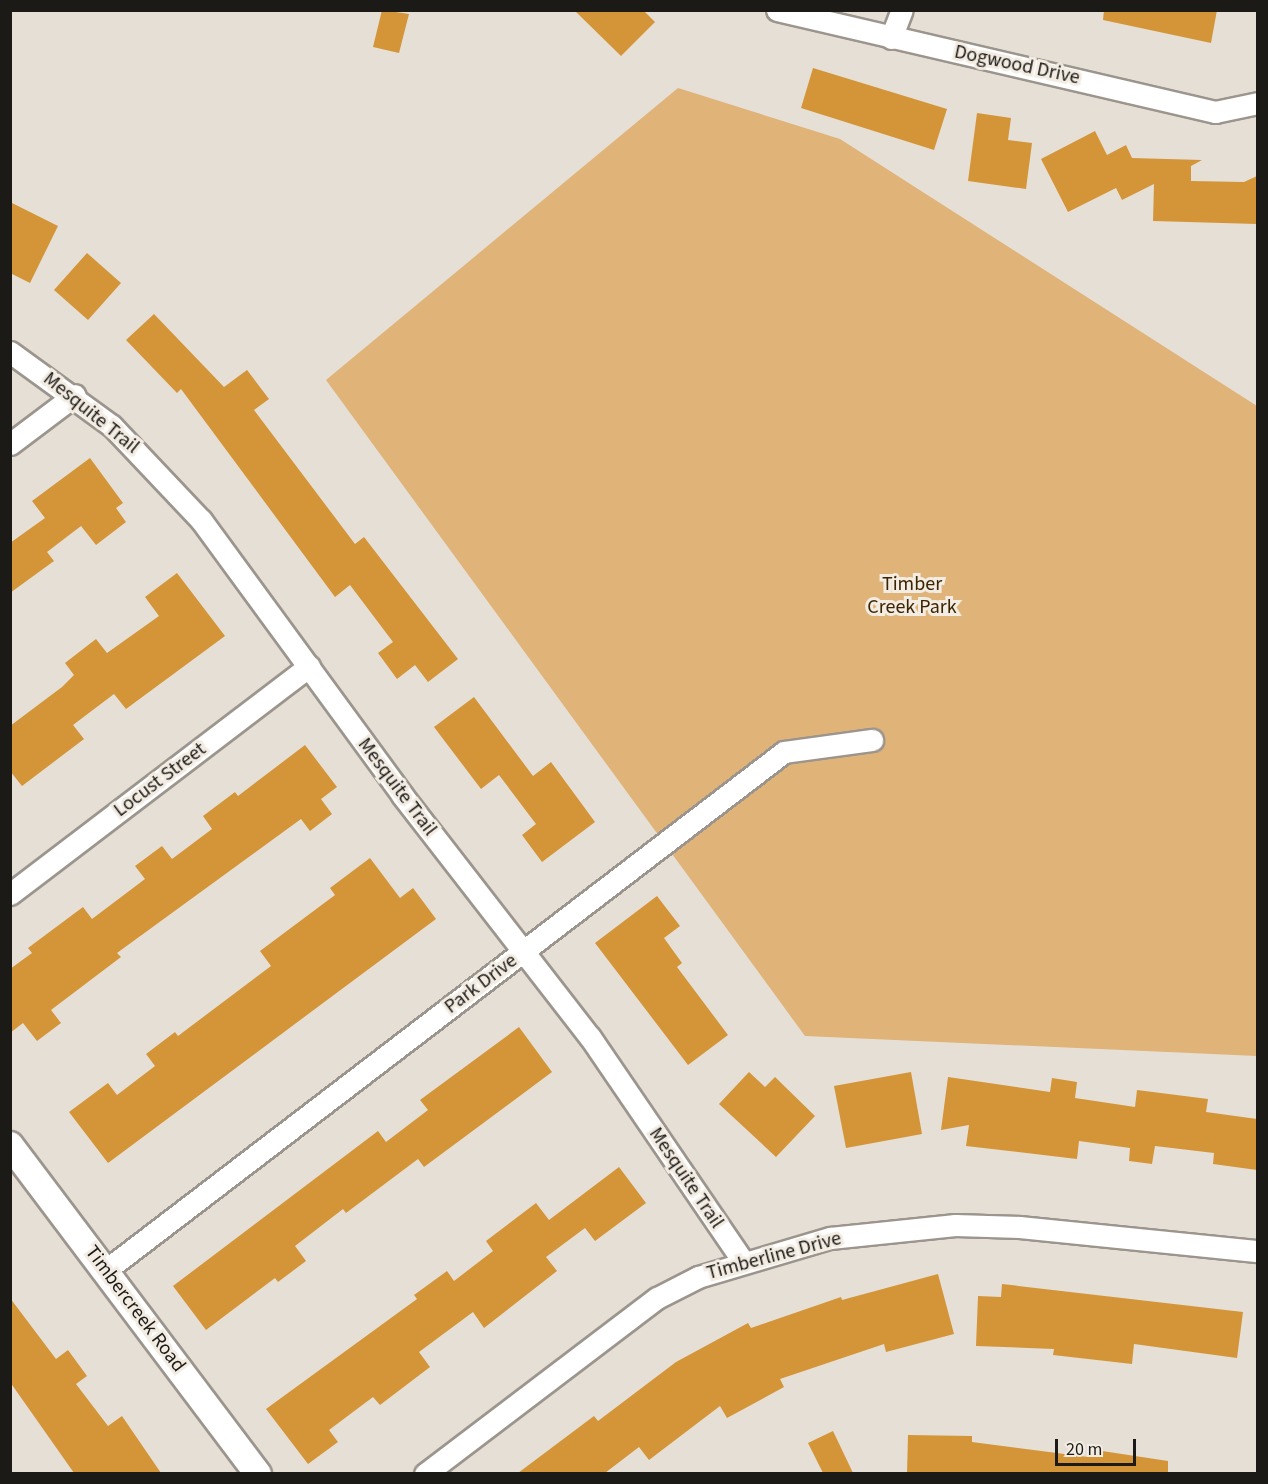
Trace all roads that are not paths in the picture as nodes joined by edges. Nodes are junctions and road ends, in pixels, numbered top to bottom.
1 (777, 10) edge
2 (902, 10) edge
3 (891, 38) junction
4 (1257, 103) edge
5 (10, 352) edge
6 (75, 395) junction
7 (10, 444) edge
8 (309, 666) junction
9 (872, 740) dead end
10 (10, 894) edge
11 (522, 952) junction
12 (10, 1145) edge
13 (1257, 1251) edge
14 (743, 1262) junction
15 (106, 1270) junction
16 (258, 1473) edge
17 (425, 1473) edge

1 - 3 street, Dogwood Drive
2 - 3 street
3 - 4 street, Dogwood Drive
5 - 6 street, Mesquite Trail
6 - 7 street
6 - 8 street, Mesquite Trail
8 - 10 street, Locust Street
8 - 11 street, Mesquite Trail
9 - 11 street, Park Drive
11 - 14 street, Mesquite Trail
11 - 15 street, Park Drive
12 - 15 street, Timbercreek Road
13 - 14 street, Timberline Drive
14 - 17 street, Timberline Drive
15 - 16 street, Timbercreek Road

